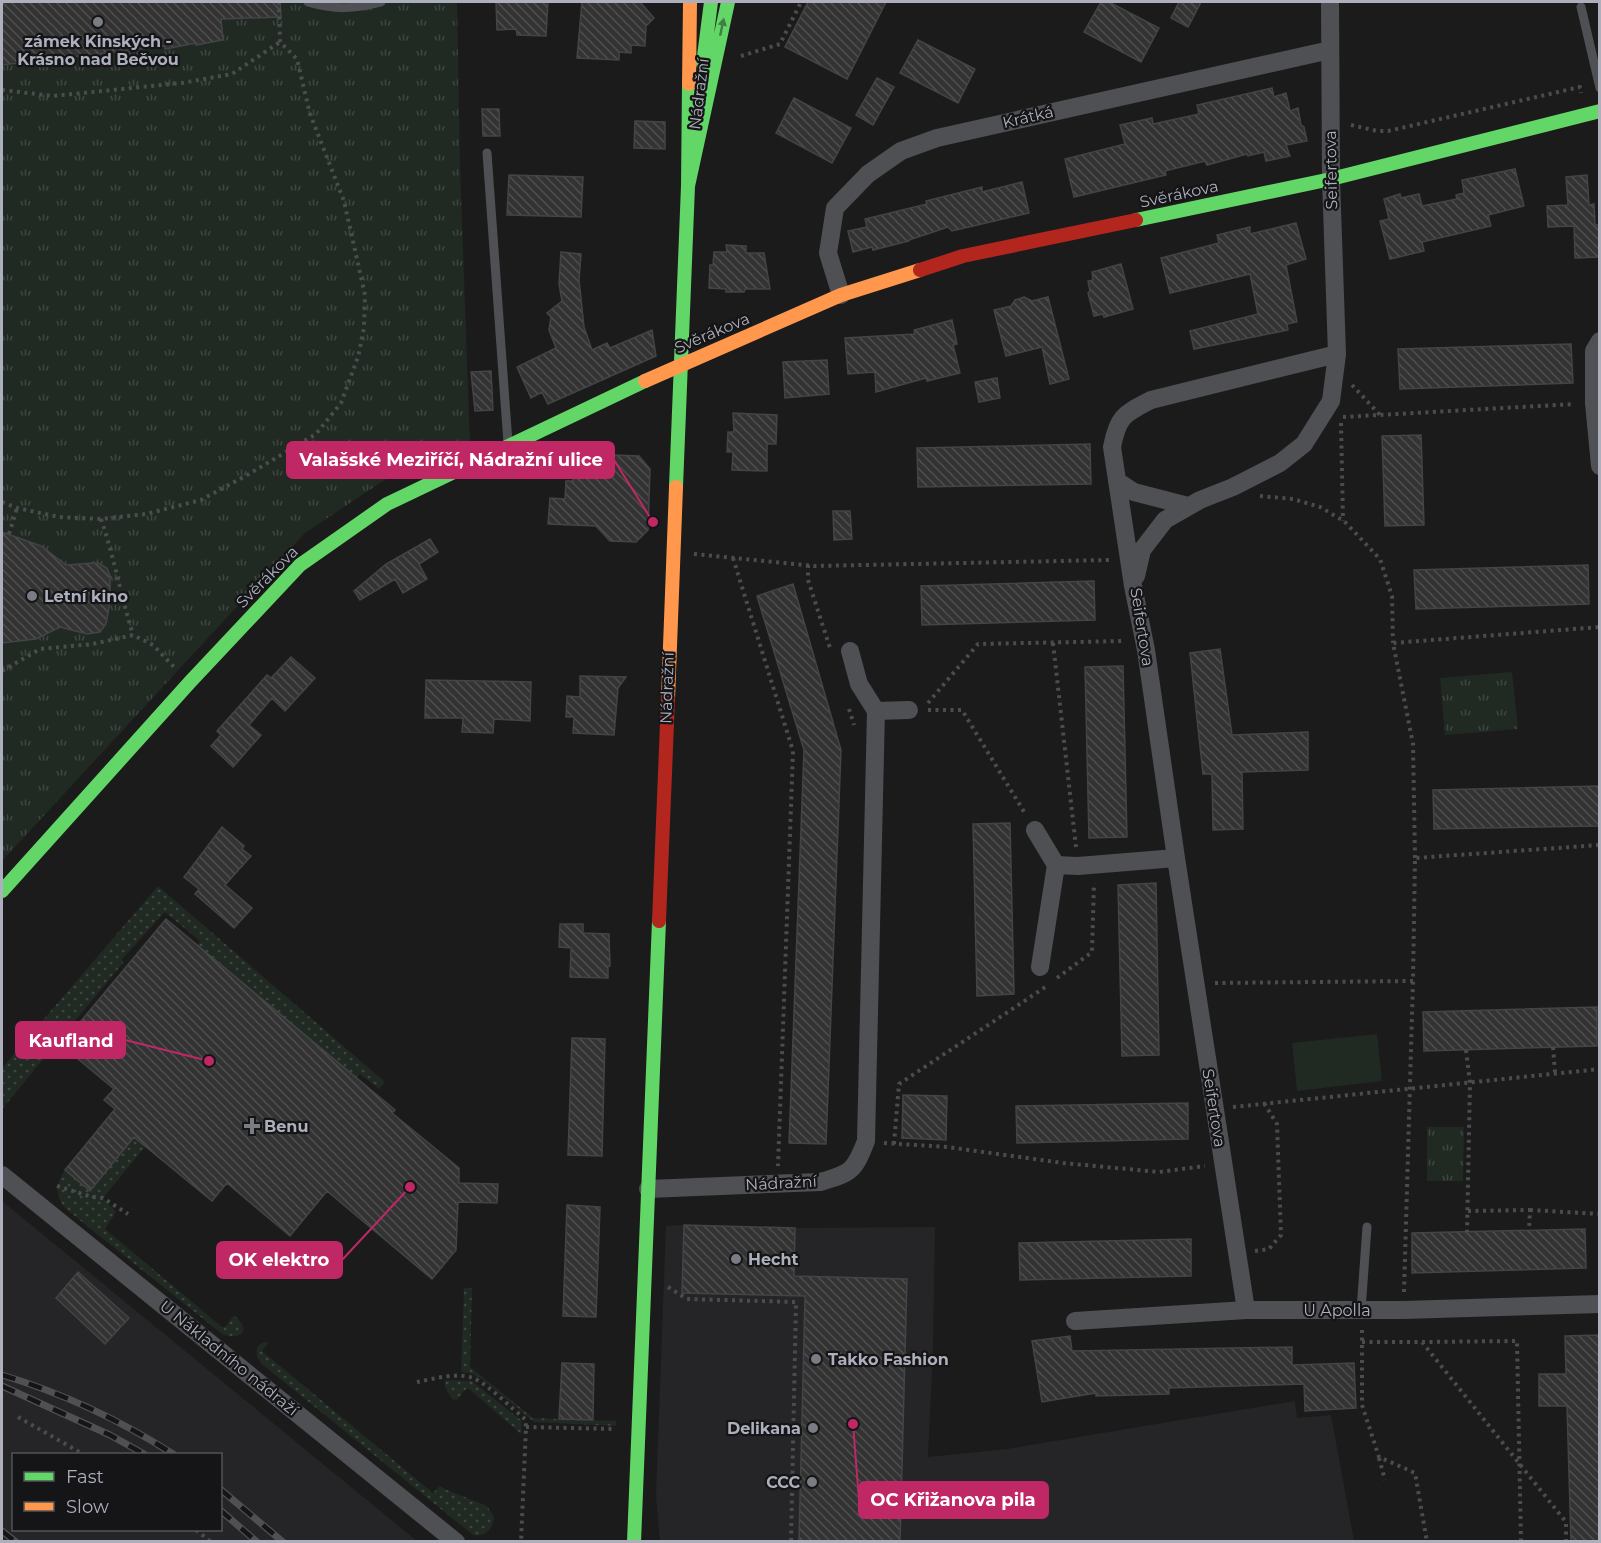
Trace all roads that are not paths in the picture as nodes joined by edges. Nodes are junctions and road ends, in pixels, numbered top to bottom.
1 (308, 2) edge
2 (381, 2) edge
3 (690, 2) edge
4 (711, 2) edge
5 (728, 2) edge
6 (1330, 2) edge
7 (1581, 7) dead end
8 (1330, 50) junction
9 (1599, 88) edge
10 (1593, 113) edge
11 (487, 153) dead end
12 (1331, 178) junction
13 (688, 186) junction
14 (841, 295) junction
15 (1599, 341) edge
16 (1337, 354) junction
17 (680, 365) junction
18 (508, 446) junction
19 (1599, 466) edge
20 (1117, 482) junction
21 (1188, 506) junction
22 (1133, 586) junction
23 (841, 654) road end
24 (909, 710) dead end
25 (876, 711) junction
26 (1035, 830) road end
27 (1176, 858) junction
28 (1056, 865) junction
29 (2, 891) edge
30 (1040, 967) dead end
31 (2, 1175) edge
32 (648, 1190) junction
33 (1366, 1227) dead end
34 (1599, 1304) edge
35 (1246, 1310) junction
36 (1362, 1310) junction
37 (1075, 1321) dead end
38 (456, 1542) edge
39 (634, 1542) edge

1 - 2 lane
3 - 13 main road, Nádražní
4 - 13 main road, Nádražní
13 -> 5 main road
6 - 8 street, Seifertova
7 - 9 lane
8 - 12 street, Seifertova
8 - 14 street, Krátká
10 - 12 main road, Svěrákova
11 - 18 lane
12 - 14 main road, Svěrákova
12 - 16 street, Seifertova
13 - 17 main road, Nádražní
14 - 17 main road, Svěrákova
15 - 19 street
16 - 20 street
16 - 21 street, Seifertova
17 - 18 main road, Svěrákova
17 - 32 main road, Nádražní
18 - 29 main road, Svěrákova
20 - 21 street
20 - 22 street
21 - 22 street, Seifertova
22 - 27 street, Seifertova
23 - 25 street
24 - 25 street
25 - 32 street, Nádražní
26 - 28 street
27 - 28 street
27 - 35 street, Seifertova
28 - 30 street
31 - 38 street, U Nákladního nádraží
32 - 39 main road, Nádražní
33 - 36 lane
34 - 36 street, U Apolla
35 - 36 street, U Apolla
35 - 37 street, U Apolla

